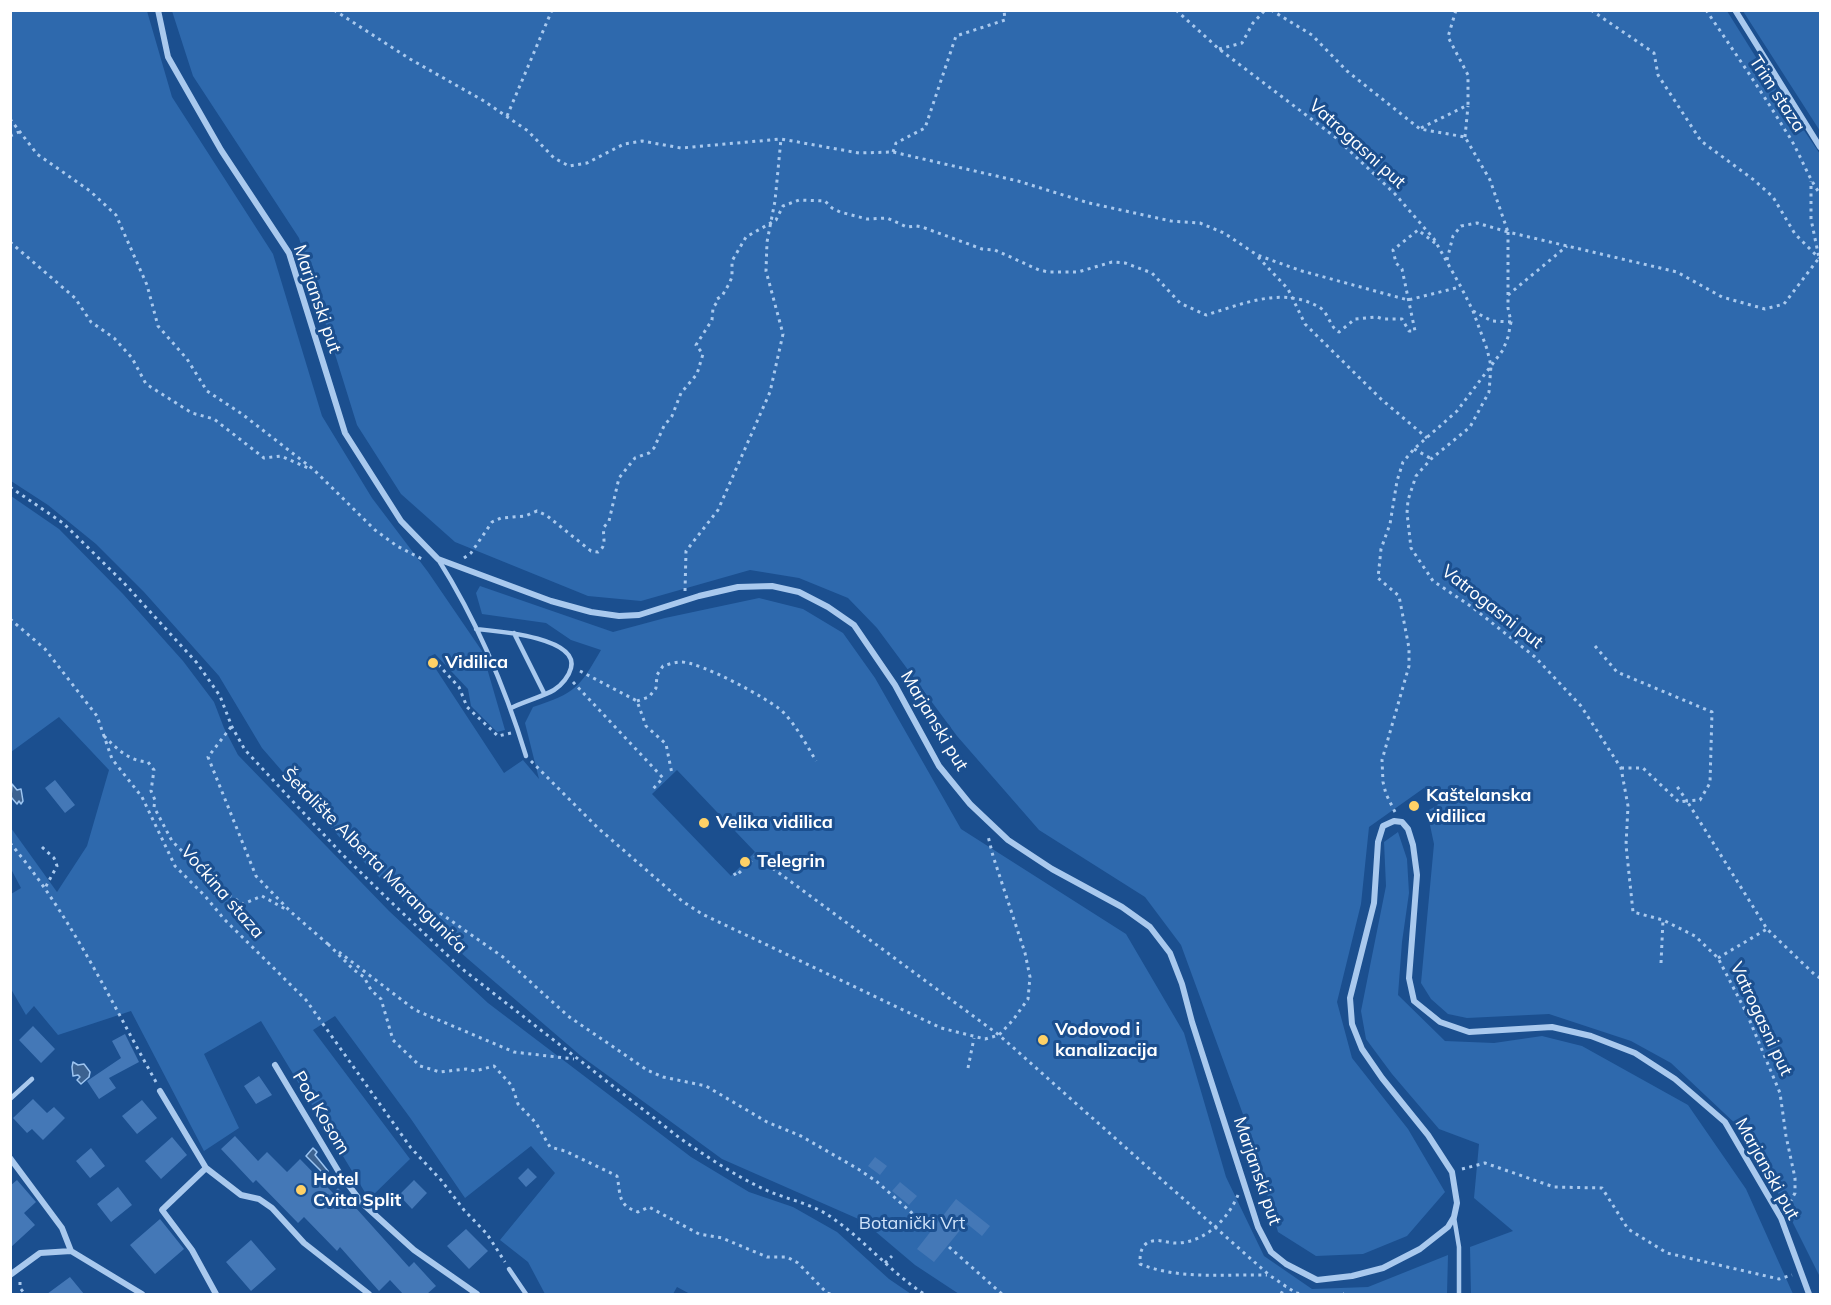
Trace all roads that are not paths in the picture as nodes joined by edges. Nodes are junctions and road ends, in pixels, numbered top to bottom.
1 (158, 10) edge
2 (1735, 10) edge
3 (1821, 147) edge
4 (438, 559) junction
5 (476, 629) junction
6 (514, 633) junction
7 (544, 693) junction
8 (511, 708) junction
9 (526, 756) road end
10 (275, 1065) dead end
11 (32, 1079) dead end
12 (160, 1091) road end
13 (10, 1098) edge
14 (10, 1158) edge
15 (206, 1168) junction
16 (1454, 1217) junction
17 (71, 1251) junction
18 (509, 1269) road end
19 (10, 1275) edge
20 (142, 1294) edge
21 (216, 1294) edge
22 (369, 1294) edge
23 (477, 1294) edge
24 (525, 1294) edge
25 (1459, 1294) edge
26 (1809, 1294) edge

1 - 4 street, Marjanski put
2 - 3 street
4 - 5 lane, Marjanski put
4 - 16 street, Marjanski put
5 - 6 lane
5 - 8 lane, Marjanski put
6 - 7 lane
6 - 7 lane
7 - 8 lane
8 - 9 lane, Marjanski put
10 - 23 street, Pod Kosom
11 - 13 lane
12 - 15 street
14 - 17 street
15 - 21 street
15 - 22 street
16 - 25 lane
16 - 26 street, Marjanski put
17 - 19 street
17 - 20 street
18 - 24 lane

